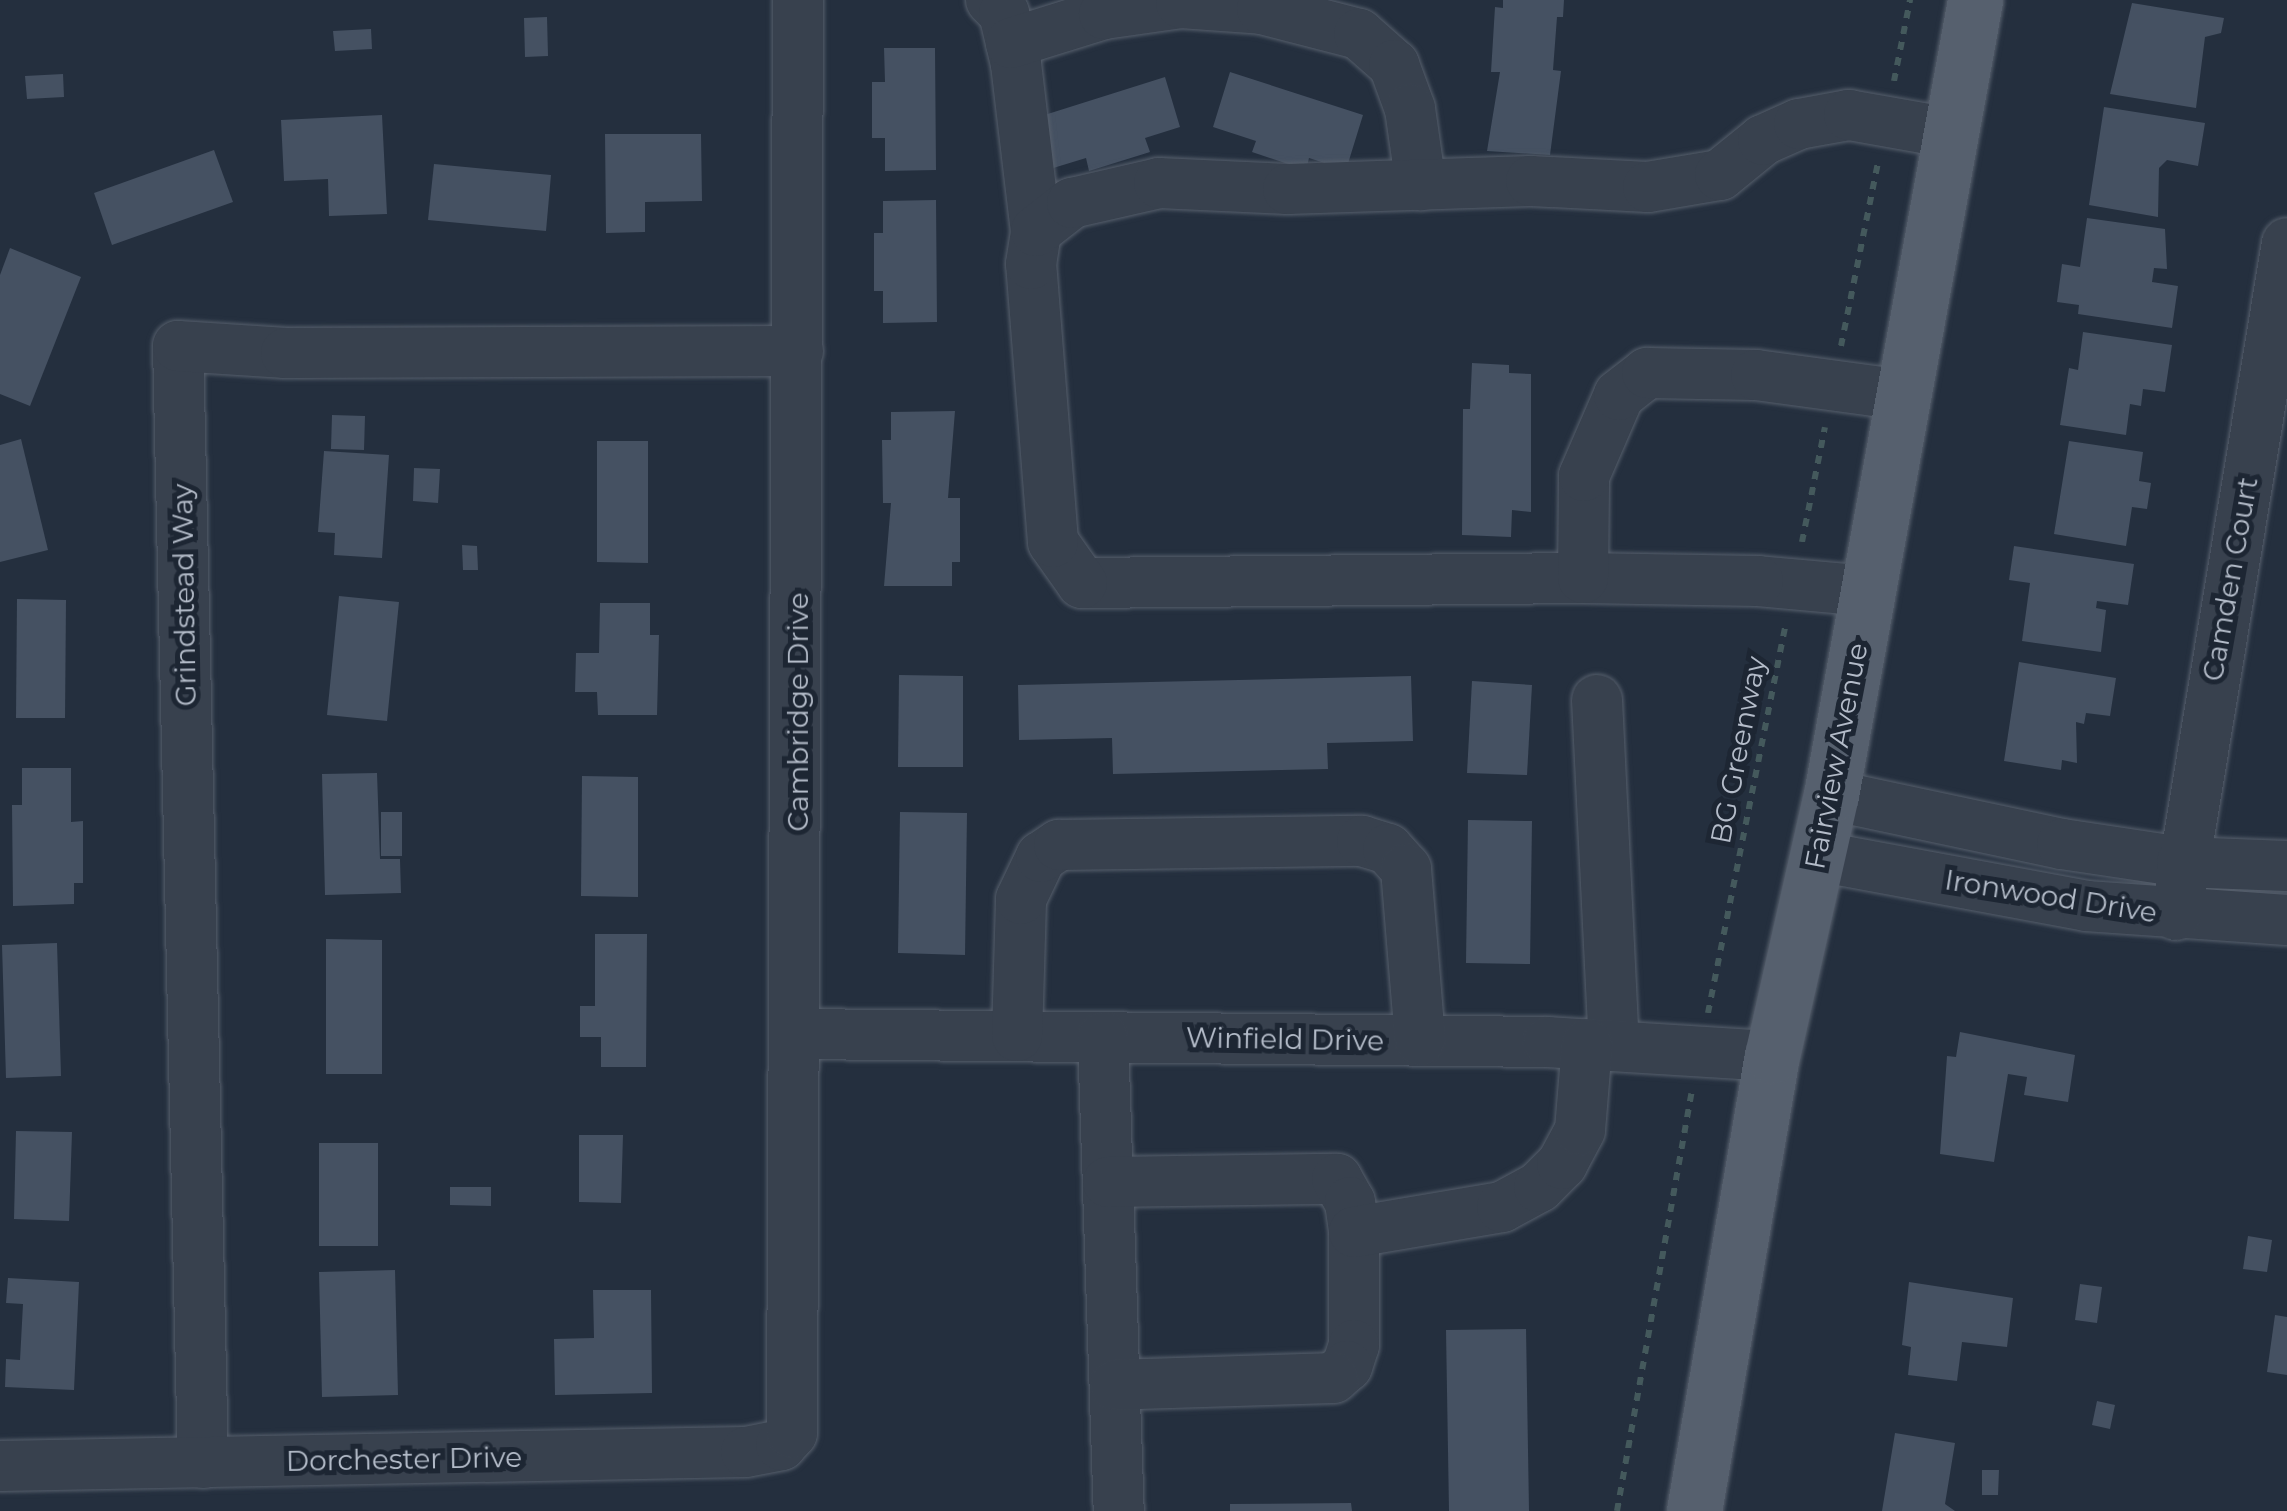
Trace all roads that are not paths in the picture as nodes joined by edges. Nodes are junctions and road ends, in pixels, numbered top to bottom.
1 (798, 0) edge
2 (1976, 0) edge
3 (1001, 22) edge
4 (1951, 133) junction
5 (1422, 185) junction
6 (1036, 230) junction
7 (2287, 243) edge
8 (798, 352) junction
9 (1904, 395) junction
10 (1583, 578) junction
11 (1868, 591) junction
12 (1596, 700) dead end
13 (1831, 795) junction
14 (1817, 856) junction
15 (2182, 862) junction
16 (2287, 866) edge
17 (2176, 915) junction
18 (2287, 920) edge
19 (798, 1034) junction
20 (1017, 1036) junction
21 (1103, 1038) junction
22 (1420, 1040) junction
23 (1601, 1045) junction
24 (1772, 1056) junction
25 (1108, 1182) junction
26 (1354, 1232) junction
27 (1115, 1385) junction
28 (794, 1425) joint
29 (203, 1463) junction
30 (0, 1466) edge
31 (1119, 1511) edge
32 (1694, 1511) edge

1 - 8 street, Cambridge Drive
2 - 4 main road, Fairview Avenue
3 - 5 street
3 - 6 street
4 - 5 street
4 - 9 main road, Fairview Avenue
5 - 6 street
6 - 10 street
7 - 15 street, Camden Court
8 - 19 street, Cambridge Drive
8 - 29 street, Grindstead Way
9 - 10 street
9 - 11 main road, Fairview Avenue
10 - 11 street
11 - 13 main road, Fairview Avenue
12 - 23 street
13 - 14 main road, Fairview Avenue
13 - 15 street, Ironwood Drive
14 - 17 street, Ironwood Drive
14 - 24 main road, Fairview Avenue
15 - 16 street, Ironwood Drive
15 - 17 street, Camden Court
17 - 18 street, Ironwood Drive
19 - 20 street, Winfield Drive
19 - 28 street, Cambridge Drive
20 - 21 street, Winfield Drive
20 - 22 street
21 - 22 street, Winfield Drive
21 - 25 street
22 - 23 street, Winfield Drive
23 - 24 street, Winfield Drive
23 - 26 street
24 - 32 main road, Fairview Avenue
25 - 26 street
25 - 27 street
26 - 27 street
27 - 31 street
28 - 29 street, Dorchester Drive
29 - 30 street, Dorchester Drive

